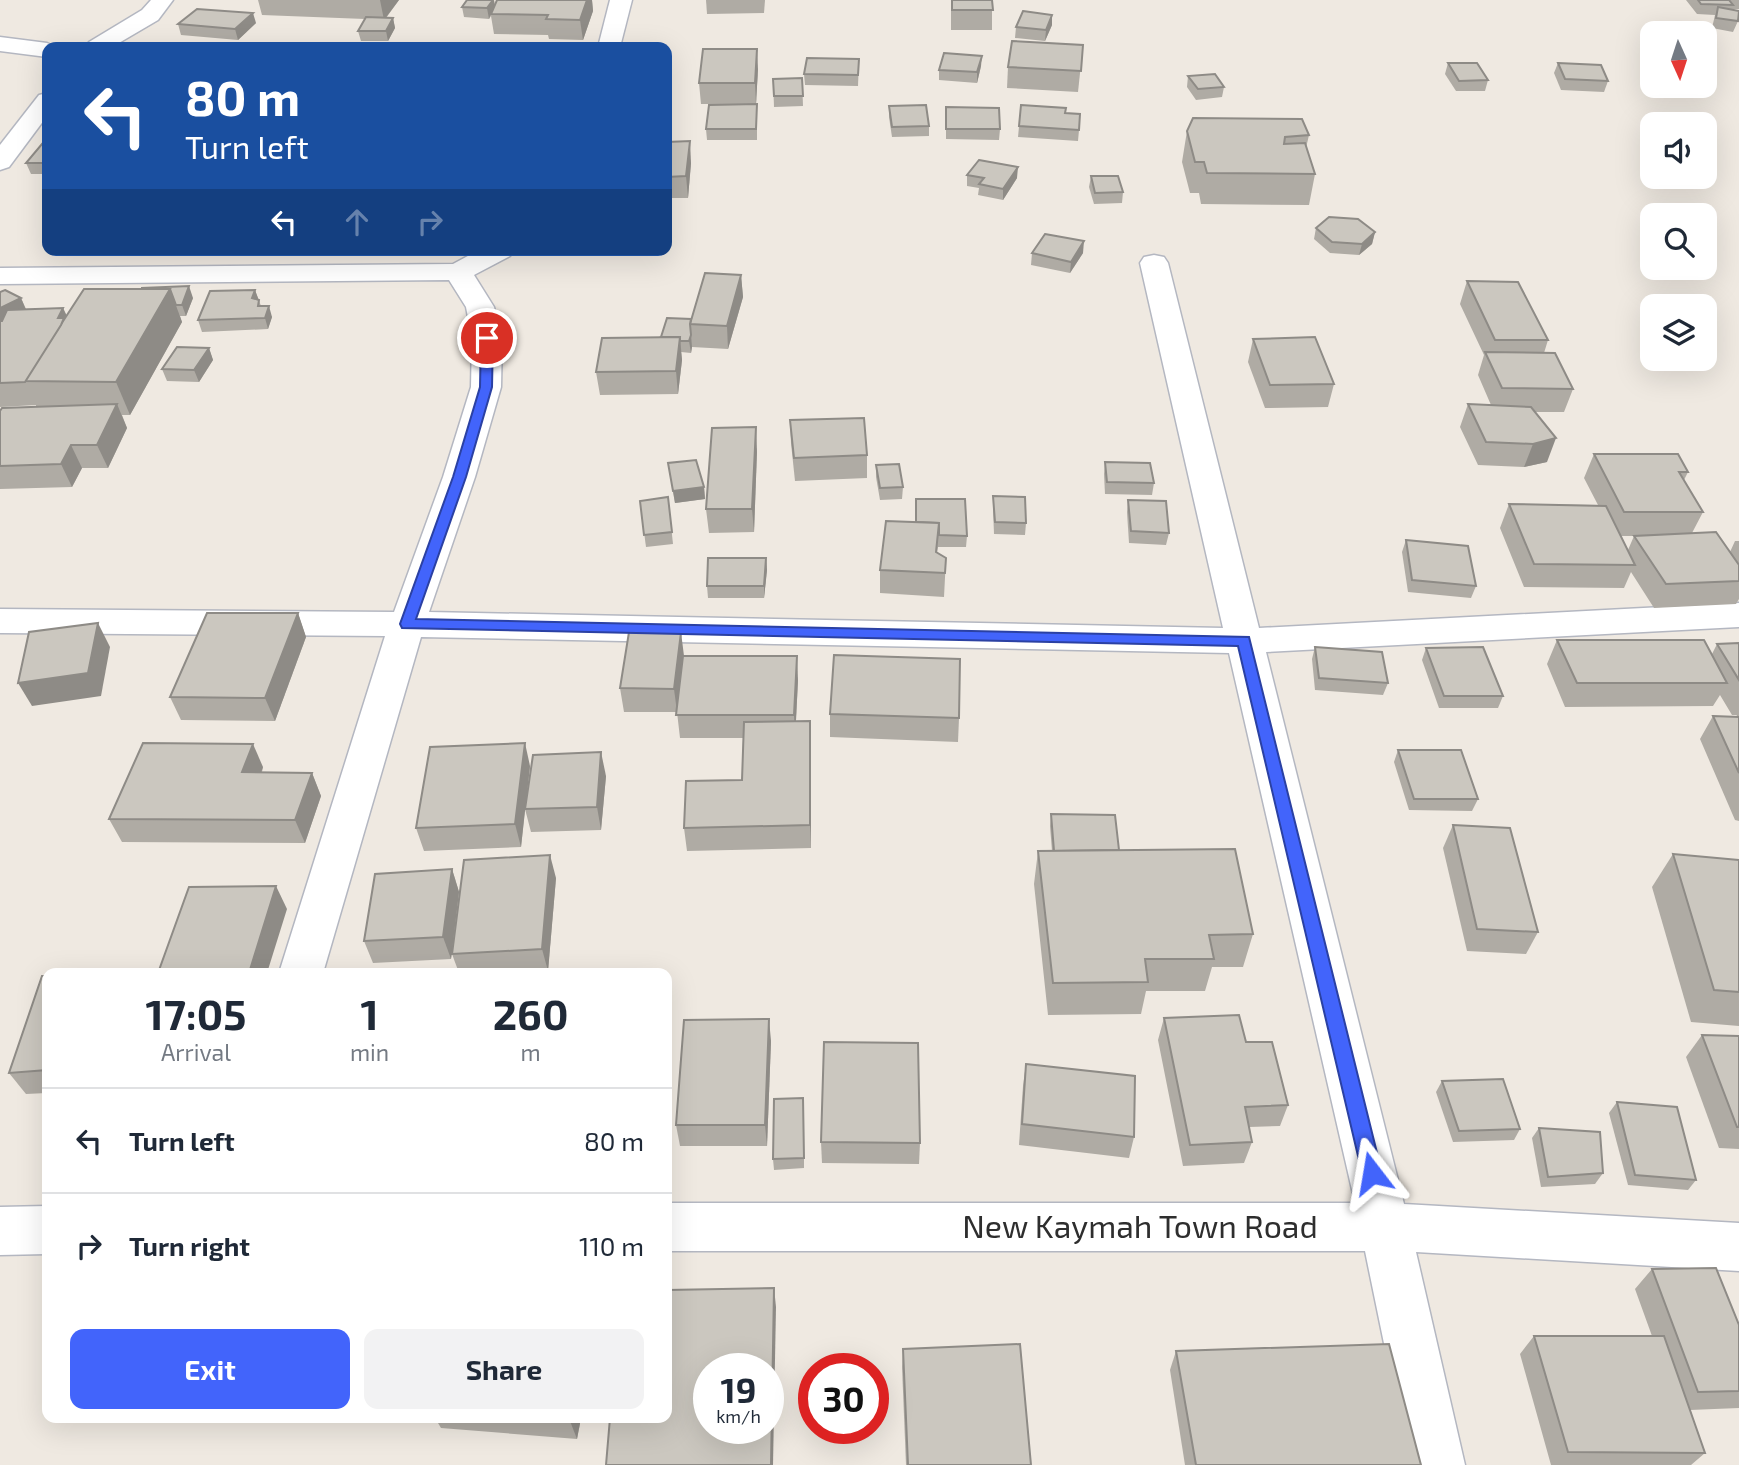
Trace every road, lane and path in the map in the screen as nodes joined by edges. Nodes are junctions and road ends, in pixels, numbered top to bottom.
1 (162, 0) edge
2 (621, 0) edge
3 (105, 42) edge
4 (609, 42) edge
5 (0, 44) edge
6 (42, 49) edge
7 (42, 107) edge
8 (0, 162) edge
9 (489, 256) edge
10 (1154, 263) dead end
11 (458, 272) junction
12 (0, 276) edge
13 (1739, 615) edge
14 (0, 621) edge
15 (407, 624) junction
16 (1244, 641) junction
17 (304, 968) edge
18 (672, 1227) edge
19 (1385, 1227) junction
20 (42, 1230) edge
21 (0, 1231) edge
22 (1739, 1247) edge
23 (1437, 1465) edge

1 - 3 street
2 - 4 street
5 - 6 street
7 - 8 street
9 - 11 street
10 - 16 street
11 - 12 street
11 - 15 street
13 - 16 street
14 - 15 street
15 - 16 street
15 - 17 street
16 - 19 street
18 - 19 street, New Kaymah Town Road
19 - 22 street, New Kaymah Town Road
19 - 23 street
20 - 21 street

